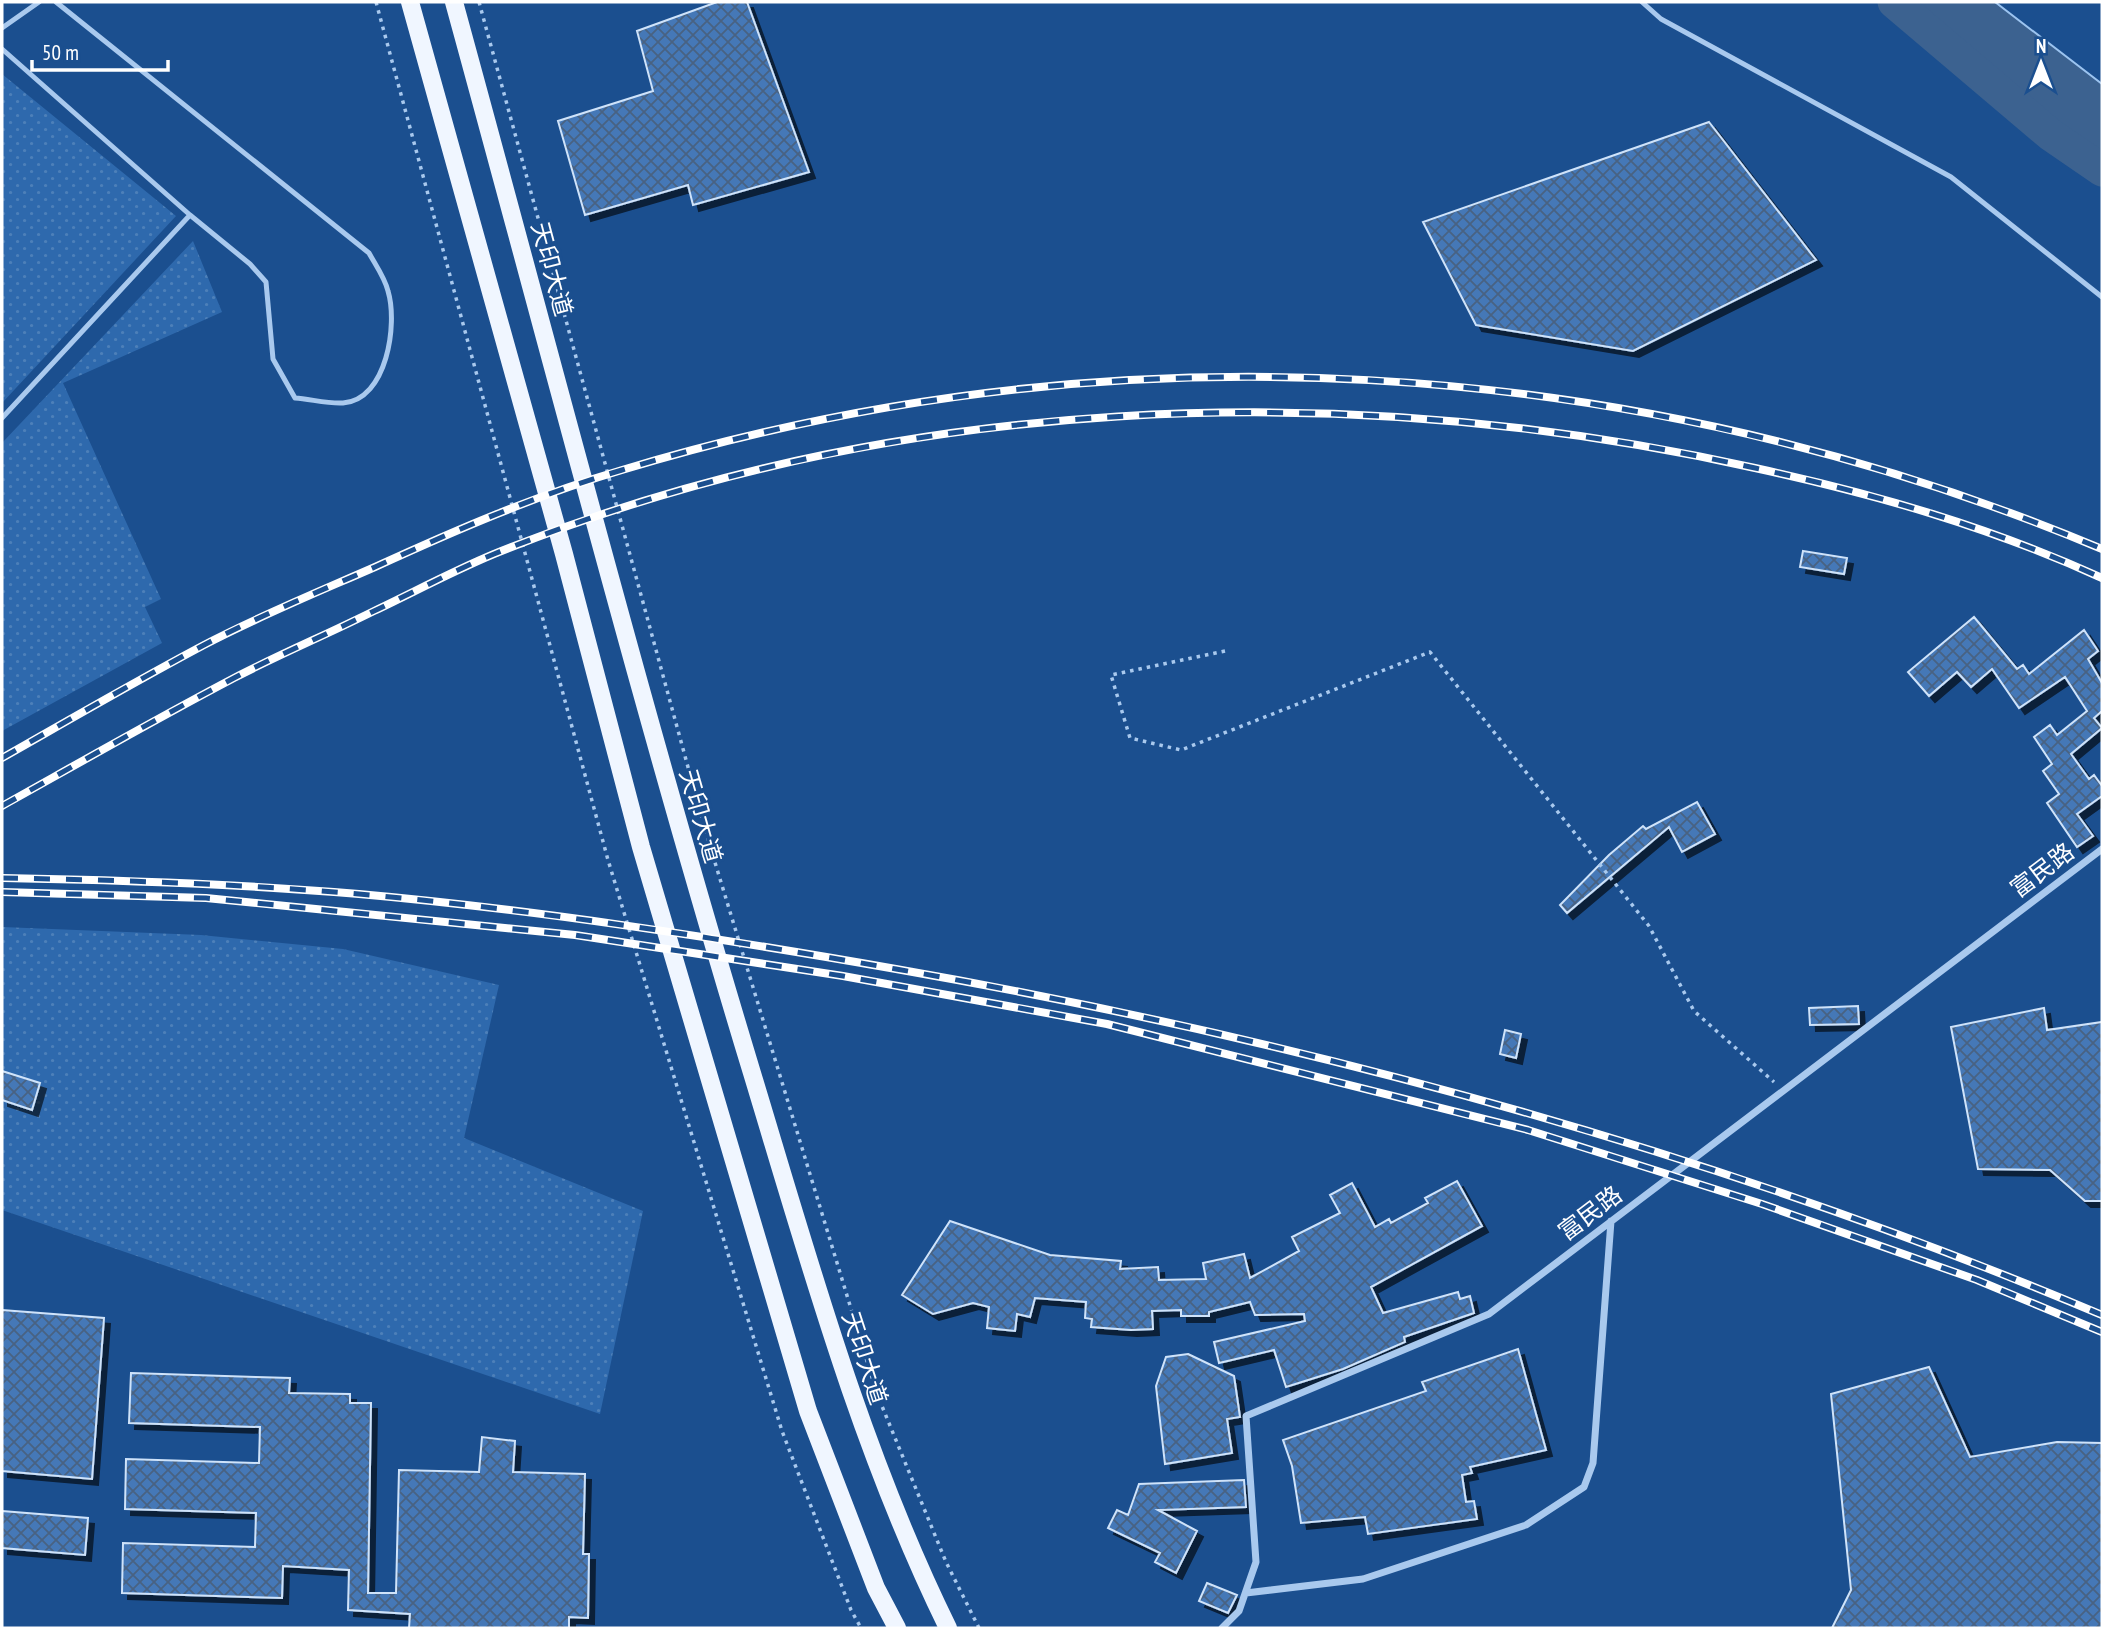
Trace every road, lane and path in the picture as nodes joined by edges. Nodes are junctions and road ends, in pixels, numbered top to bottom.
1 (39, 2) edge
2 (56, 2) edge
3 (376, 2) edge
4 (410, 2) edge
5 (454, 2) edge
6 (480, 2) edge
7 (1642, 2) edge
8 (2, 28) edge
9 (2, 49) edge
10 (190, 215) junction
11 (2102, 297) edge
12 (2, 418) edge
13 (1225, 651) dead end
14 (2102, 849) edge
15 (1784, 1090) junction
16 (1611, 1221) junction
17 (1245, 1593) junction
18 (861, 1628) edge
19 (897, 1628) edge
20 (948, 1628) edge
21 (979, 1628) edge
22 (1222, 1628) edge

1 - 8 lane
2 - 10 lane
3 - 18 path
4 - 19 main road
5 - 20 main road, 天印大道
6 - 21 path
7 - 11 lane
9 - 10 lane
10 - 12 lane
13 - 15 path
14 - 15 street, 富民路
15 - 16 street, 富民路
16 - 17 street, 富民路
16 - 17 street
17 - 22 street, 富民路

